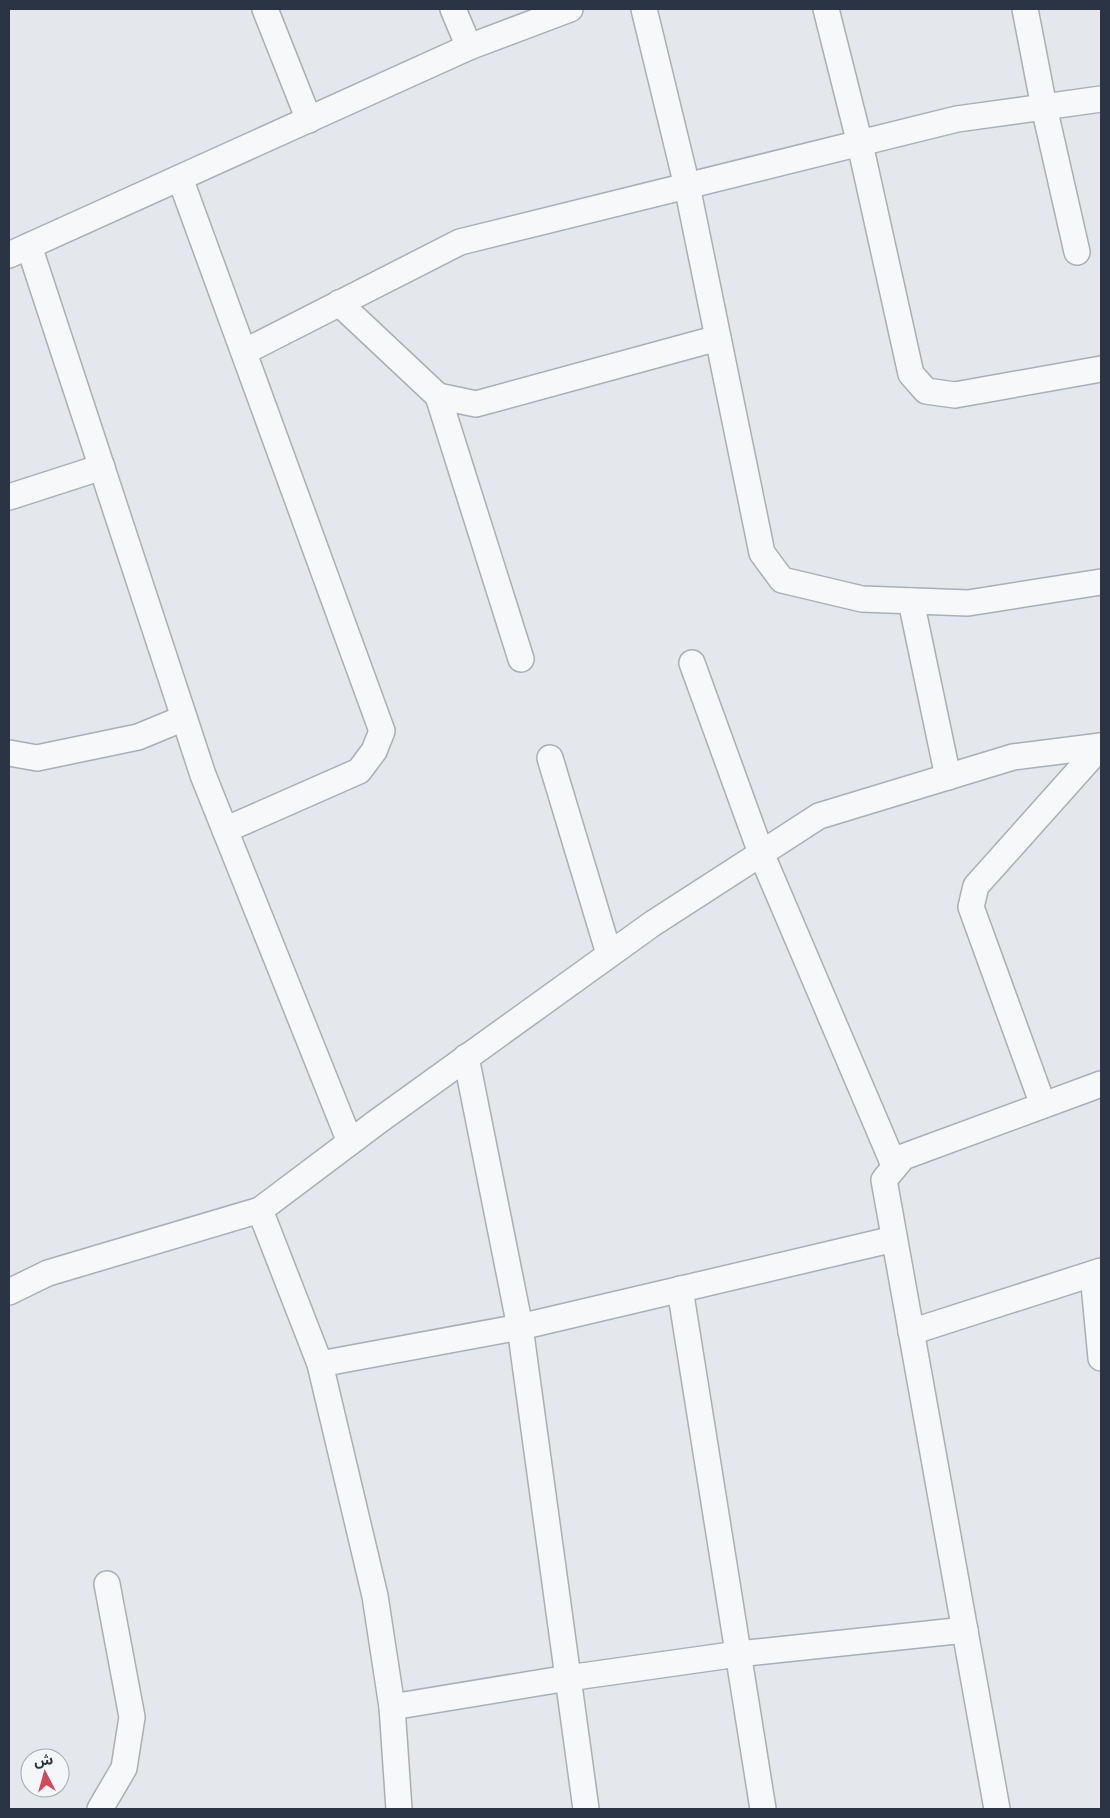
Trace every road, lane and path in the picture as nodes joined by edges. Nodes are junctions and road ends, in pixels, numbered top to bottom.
1 (265, 9) edge
2 (453, 9) edge
3 (570, 9) edge
4 (644, 9) edge
5 (1024, 9) edge
6 (830, 10) edge
7 (469, 47) junction
8 (1101, 99) edge
9 (1044, 107) junction
10 (309, 120) junction
11 (860, 144) junction
12 (180, 178) junction
13 (687, 186) junction
14 (19, 251) edge
15 (1077, 252) dead end
16 (339, 303) junction
17 (718, 338) junction
18 (244, 352) junction
19 (1101, 369) edge
20 (438, 396) junction
21 (102, 467) junction
22 (9, 497) edge
23 (1101, 582) edge
24 (911, 601) junction
25 (521, 659) dead end
26 (692, 663) dead end
27 (184, 718) junction
28 (9, 753) edge
29 (550, 758) dead end
30 (948, 777) junction
31 (225, 830) junction
32 (761, 854) junction
33 (609, 954) junction
34 (466, 1057) junction
35 (1101, 1084) edge
36 (1043, 1105) junction
37 (350, 1142) junction
38 (894, 1165) junction
39 (260, 1210) junction
40 (894, 1239) junction
41 (1097, 1273) edge
42 (680, 1289) junction
43 (9, 1292) edge
44 (520, 1327) junction
45 (911, 1332) junction
46 (1101, 1358) edge
47 (320, 1364) junction
48 (107, 1584) dead end
49 (965, 1630) junction
50 (738, 1654) junction
51 (568, 1678) junction
52 (392, 1707) junction
53 (100, 1809) edge
54 (399, 1809) edge
55 (586, 1809) edge
56 (763, 1809) edge
57 (997, 1809) edge

1 - 10 street
2 - 7 street
3 - 7 street
4 - 13 street
5 - 9 street
6 - 11 street
7 - 10 street
8 - 9 street
9 - 11 street
9 - 15 street
10 - 12 street
11 - 13 street
11 - 19 street
12 - 14 street
12 - 18 street
13 - 16 street
13 - 17 street
14 - 21 street
16 - 18 street
16 - 20 street
17 - 20 street
17 - 24 street
18 - 31 street
20 - 25 street
21 - 22 street
21 - 27 street
23 - 24 street
24 - 30 street
26 - 32 street
27 - 28 street
27 - 31 street
29 - 33 street
30 - 32 street
30 - 36 street
31 - 37 street
32 - 33 street
32 - 38 street
33 - 34 street
34 - 37 street
34 - 44 street
35 - 36 street
36 - 38 street
37 - 39 street
38 - 40 street
39 - 43 street
39 - 47 street
40 - 42 street
40 - 45 street
41 - 45 street
41 - 46 street
42 - 44 street
42 - 50 street
44 - 47 street
44 - 51 street
45 - 49 street
47 - 52 street
48 - 53 street
49 - 50 street
49 - 57 street
50 - 51 street
50 - 56 street
51 - 52 street
51 - 55 street
52 - 54 street

